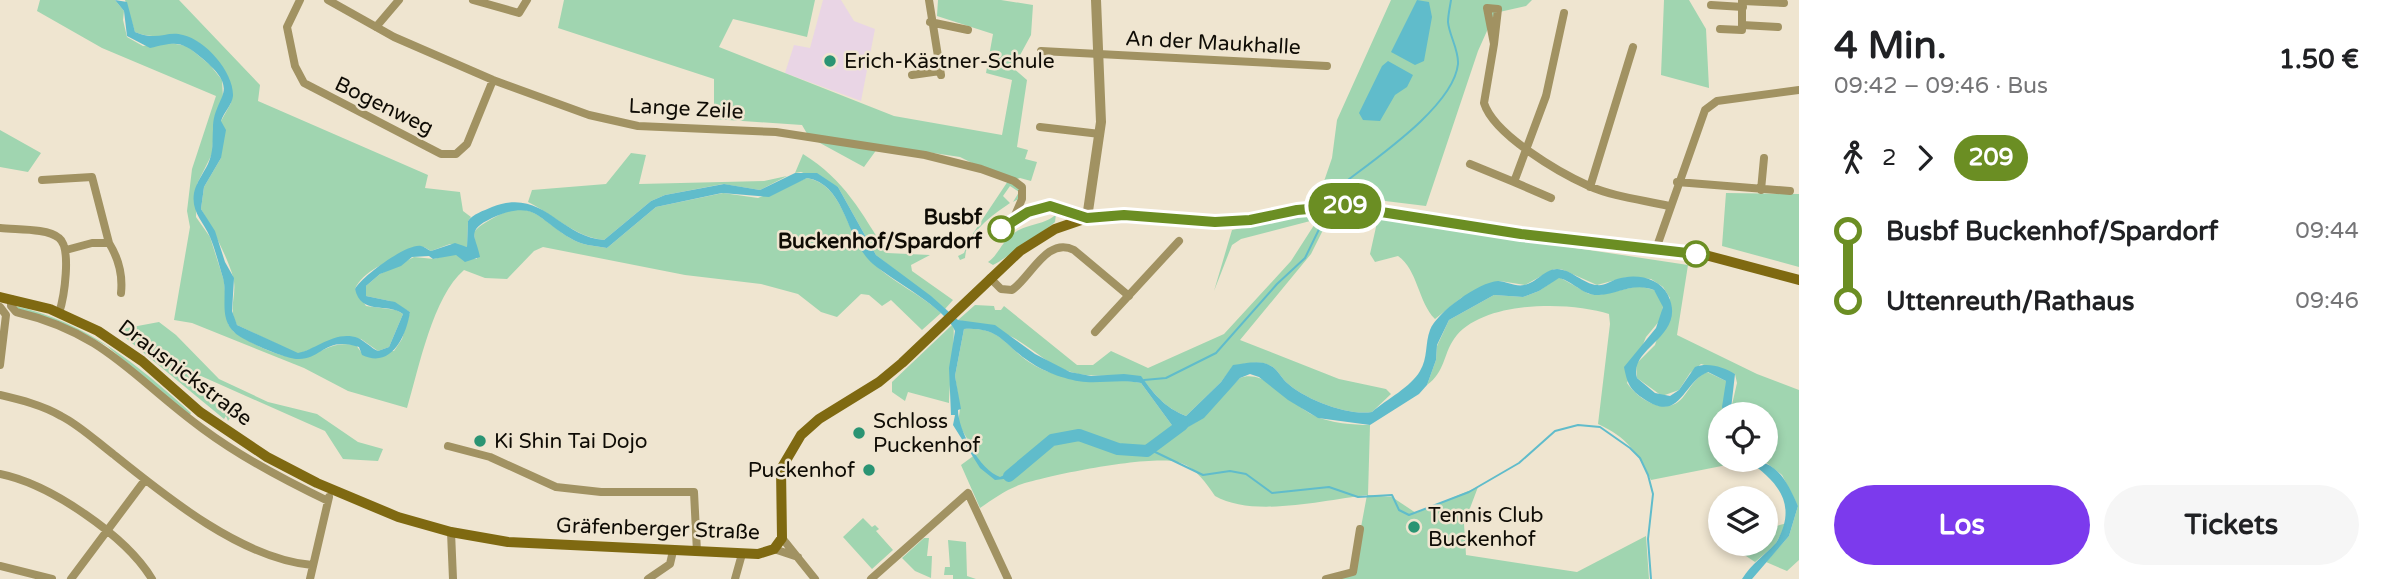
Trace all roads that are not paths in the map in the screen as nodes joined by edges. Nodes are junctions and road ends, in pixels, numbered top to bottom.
1 (300, 0) edge
2 (328, 0) edge
3 (398, 0) edge
4 (473, 0) edge
5 (527, 0) edge
6 (929, 0) edge
7 (1096, 0) edge
8 (1743, 3) edge
9 (1784, 3) dead end
10 (1711, 5) dead end
11 (1564, 13) dead end
12 (930, 22) junction
13 (1742, 25) junction
14 (376, 27) junction
15 (1779, 27) dead end
16 (1720, 29) dead end
17 (968, 30) dead end
18 (1494, 44) dead end
19 (1633, 47) dead end
20 (1041, 51) dead end
21 (1098, 55) junction
22 (1327, 66) dead end
23 (912, 75) dead end
24 (493, 80) junction
25 (1799, 90) edge
26 (1040, 127) dead end
27 (1100, 134) junction
28 (1525, 148) junction
29 (1764, 158) dead end
30 (1470, 164) dead end
31 (42, 180) dead end
32 (1514, 182) junction
33 (1677, 182) junction
34 (1590, 187) junction
35 (1760, 190) junction
36 (1790, 191) dead end
37 (1551, 198) dead end
38 (1669, 206) junction
39 (1087, 218) junction
40 (1012, 222) dead end
41 (0, 228) edge
42 (1179, 241) dead end
43 (109, 243) junction
44 (1656, 249) junction
45 (65, 250) junction
46 (990, 278) junction
47 (1799, 280) edge
48 (121, 293) dead end
49 (1129, 296) junction
50 (6, 304) edge
51 (60, 313) junction
52 (1095, 332) dead end
53 (0, 365) edge
54 (0, 395) edge
55 (448, 446) dead end
56 (0, 474) edge
57 (145, 480) junction
58 (329, 495) junction
59 (368, 506) joint
60 (106, 528) junction
61 (1360, 529) dead end
62 (451, 532) junction
63 (782, 538) junction
64 (774, 549) junction
65 (673, 551) junction
66 (697, 552) junction
67 (742, 554) junction
68 (798, 558) junction
69 (312, 565) junction
70 (0, 566) edge
71 (52, 579) edge
72 (71, 579) edge
73 (152, 579) edge
74 (310, 579) edge
75 (453, 579) edge
76 (648, 579) edge
77 (735, 579) edge
78 (815, 579) edge
79 (871, 579) edge
80 (1008, 579) edge
81 (1326, 579) edge

1 - 24 street, Bogenweg
2 - 14 street, Lange Zeile
3 - 14 street
4 - 5 street
6 - 12 street
7 - 21 street
8 - 9 street
8 - 10 street
8 - 13 street
11 - 28 street
12 - 17 street
12 - 23 street
13 - 15 street
13 - 16 street
14 - 24 street, Lange Zeile
18 - 28 street
19 - 34 street
20 - 21 street, An der Maukhalle
21 - 22 street, An der Maukhalle
21 - 27 street
24 - 40 street, Lange Zeile
25 - 33 street
26 - 27 street
27 - 39 street
28 - 32 street
28 - 34 street
29 - 35 street
30 - 32 street
31 - 43 street
32 - 37 street
33 - 35 street
33 - 38 street
34 - 38 street
35 - 36 street
38 - 44 street
39 - 44 main road, Gräfenberger Straße
39 - 46 main road, Gräfenberger Straße
41 - 45 street
42 - 49 street
43 - 45 street
43 - 48 street
44 - 47 main road, Gräfenberger Straße
45 - 51 street
46 - 49 street
46 - 63 main road, Gräfenberger Straße
49 - 52 street
50 - 51 main road, Drausnickstraße
50 - 53 street
50 - 58 street, Drausnickstraße
51 - 58 main road, Drausnickstraße
54 - 57 street
55 - 66 street
56 - 60 street
57 - 60 street
57 - 69 street
58 - 59 main road, Drausnickstraße
58 - 69 street
59 - 62 main road, Gräfenberger Straße
60 - 72 street
60 - 73 street
61 - 81 street
62 - 65 main road, Gräfenberger Straße
62 - 75 street
63 - 64 main road, Gräfenberger Straße
63 - 68 street
64 - 67 main road, Gräfenberger Straße
64 - 68 street
65 - 66 main road, Gräfenberger Straße
65 - 76 street
66 - 67 main road, Gräfenberger Straße
67 - 77 street
68 - 78 street
69 - 74 street
70 - 71 street
79 - 80 street

